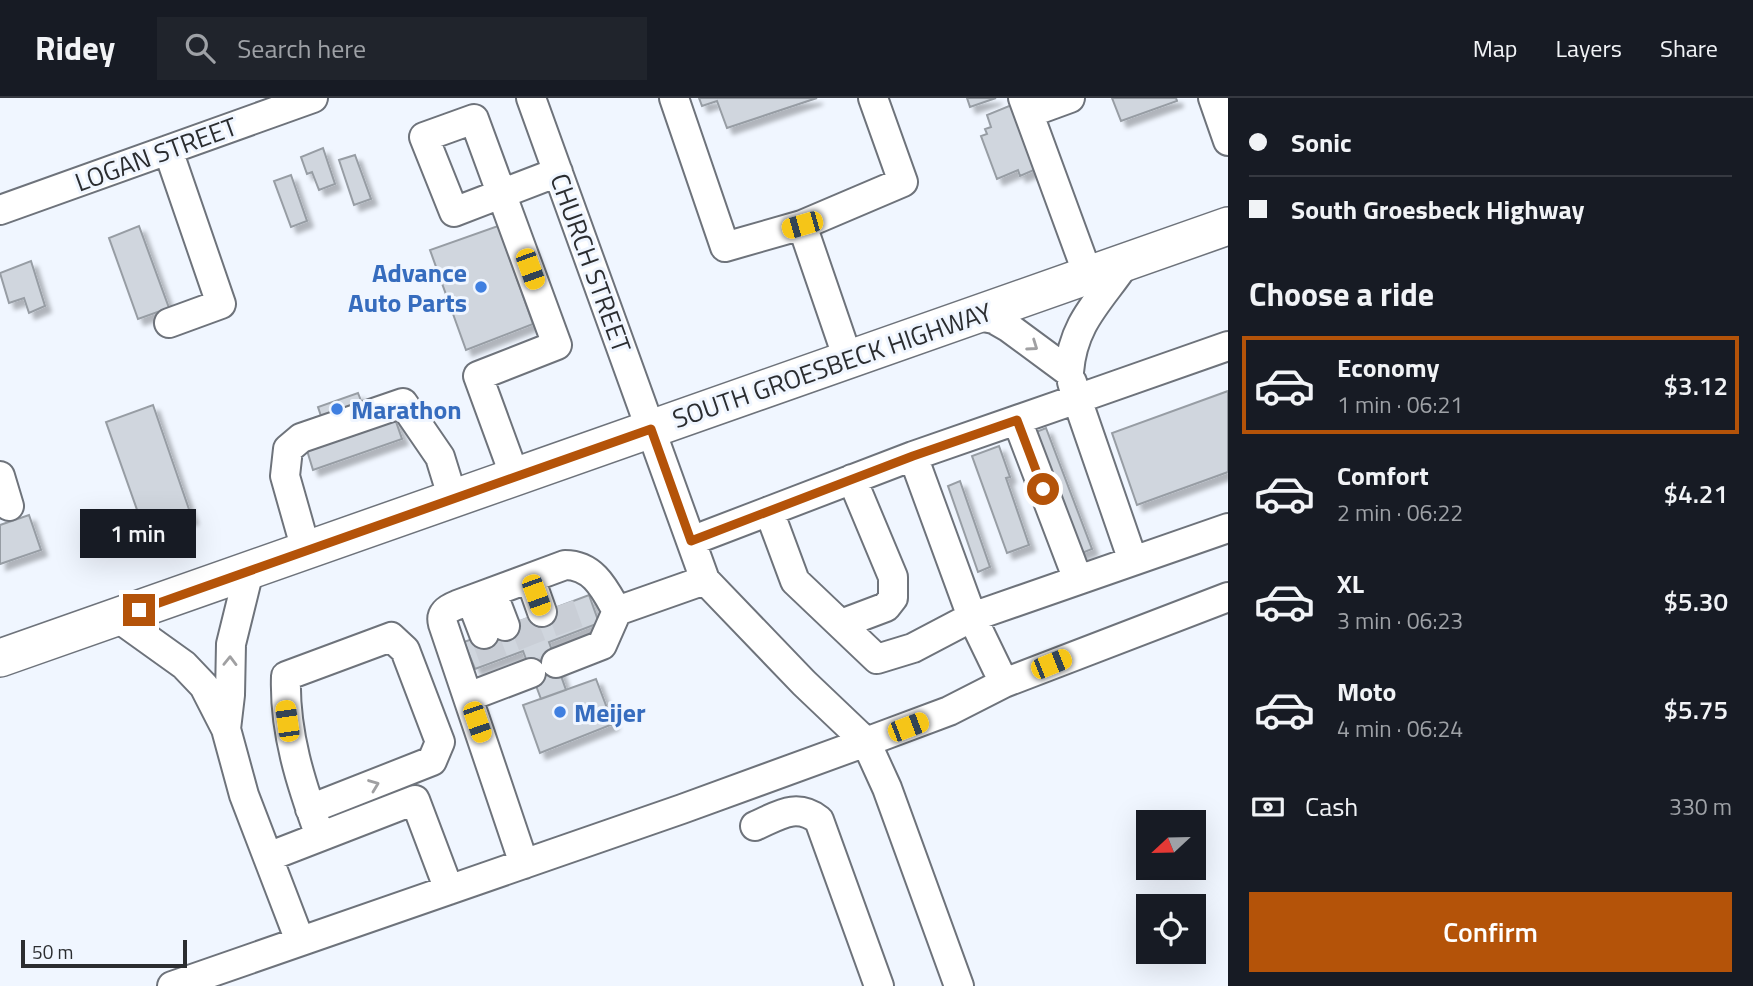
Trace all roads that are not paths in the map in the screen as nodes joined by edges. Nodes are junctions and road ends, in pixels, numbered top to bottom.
1 (313, 98) edge
2 (531, 98) edge
3 (674, 98) edge
4 (873, 98) edge
5 (1070, 98) edge
6 (1213, 98) edge
7 (1026, 105) edge
8 (1227, 135) edge
9 (168, 150) junction
10 (558, 172) junction
11 (0, 210) edge
12 (802, 225) junction
13 (1228, 226) edge
14 (1126, 261) junction
15 (1088, 275) junction
16 (973, 315) junction
17 (169, 323) dead end
18 (1228, 346) edge
19 (848, 359) junction
20 (1073, 386) junction
21 (1017, 420) junction
22 (651, 429) junction
23 (913, 456) junction
24 (0, 476) edge
25 (515, 477) junction
26 (852, 479) junction
27 (453, 499) junction
28 (9, 506) dead end
29 (769, 511) junction
30 (1228, 528) edge
31 (691, 541) junction
32 (306, 550) junction
33 (1133, 561) junction
34 (249, 571) junction
35 (705, 580) junction
36 (1078, 580) junction
37 (510, 585) junction
38 (1228, 597) edge
39 (617, 611) junction
40 (117, 617) junction
41 (972, 617) junction
42 (523, 619) junction
43 (841, 624) junction
44 (0, 658) edge
45 (1004, 683) junction
46 (468, 697) junction
47 (226, 729) junction
48 (866, 742) junction
49 (310, 809) junction
50 (755, 826) dead end
51 (320, 836) junction
52 (268, 857) junction
53 (524, 864) junction
54 (449, 890) junction
55 (300, 941) junction
56 (172, 986) edge
57 (879, 986) edge
58 (958, 986) edge

1 - 9 street, LOGAN STREET
2 - 10 street, CHURCH STREET
3 - 12 street
4 - 12 street
5 - 7 street
6 - 8 street
7 - 15 street
9 - 11 street, LOGAN STREET
9 - 17 street
10 - 22 street, CHURCH STREET
10 - 25 street
12 - 19 street
13 - 14 main road, SOUTH GROESBECK HIGHWAY
14 - 15 main road, SOUTH GROESBECK HIGHWAY
14 - 20 street
15 - 16 main road, SOUTH GROESBECK HIGHWAY
16 - 19 main road, SOUTH GROESBECK HIGHWAY
16 -> 20 street
18 - 20 street
19 - 22 main road, SOUTH GROESBECK HIGHWAY
20 - 21 street
20 - 33 street
21 - 23 street
21 - 36 street
22 - 25 main road, SOUTH GROESBECK HIGHWAY
22 - 31 street, CHURCH STREET
23 - 26 street
23 - 41 street
24 - 28 street
25 - 27 main road, SOUTH GROESBECK HIGHWAY
26 - 29 street
26 - 43 street
27 - 32 main road, SOUTH GROESBECK HIGHWAY
27 - 32 street
29 - 31 street
29 - 43 street
30 - 33 street
31 - 35 street, CHURCH STREET
32 - 34 main road, SOUTH GROESBECK HIGHWAY
33 - 36 street
34 - 40 main road, SOUTH GROESBECK HIGHWAY
47 -> 34 street
35 - 39 street
35 - 48 street
36 - 41 street
37 - 39 street
37 - 42 street
37 - 42 street
37 - 42 street
37 - 46 street
38 - 45 street
39 - 46 street
40 - 44 main road, SOUTH GROESBECK HIGHWAY
40 - 47 street
41 - 43 street
41 - 45 street
45 - 48 street
46 - 53 street
47 - 52 street
48 - 53 street
48 - 58 street
49 -> 49 street
49 - 51 street
50 - 57 street
51 - 52 street
51 - 54 street
52 - 55 street
53 - 54 street
54 - 55 street
55 - 56 street

